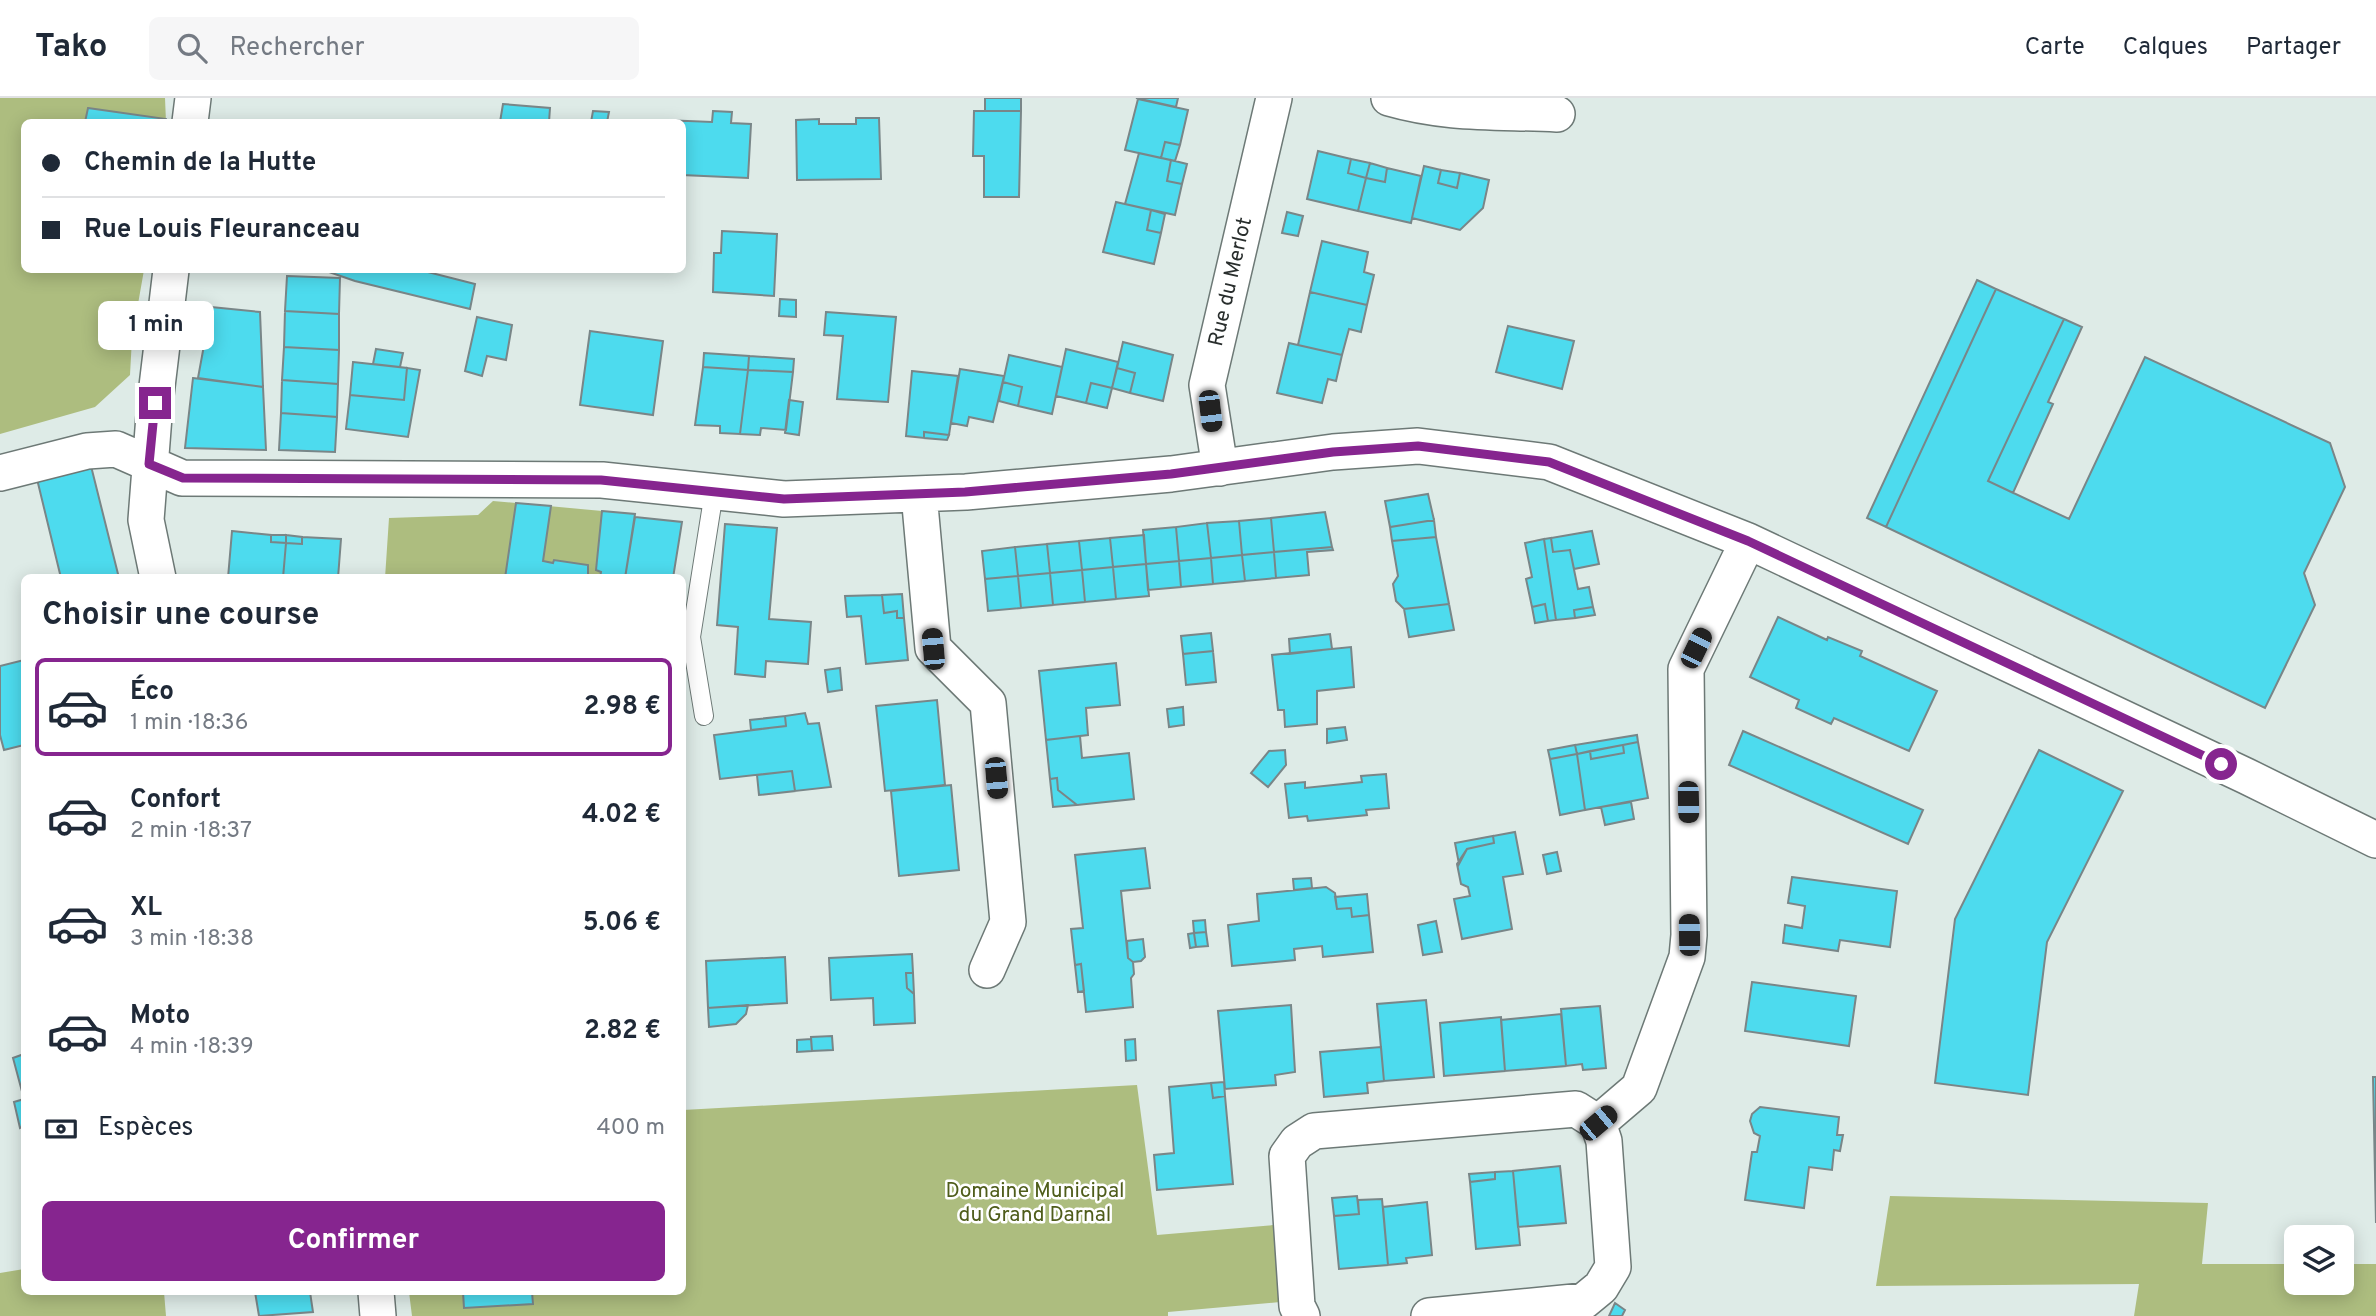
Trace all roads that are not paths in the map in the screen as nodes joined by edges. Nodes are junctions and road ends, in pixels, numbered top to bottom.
1 (193, 98) edge
2 (1273, 98) edge
3 (1388, 98) edge
4 (1557, 114) dead end
5 (190, 119) edge
6 (172, 273) edge
7 (149, 464) junction
8 (1220, 468) junction
9 (0, 473) edge
10 (714, 492) junction
11 (919, 494) junction
12 (1748, 541) junction
13 (157, 574) edge
14 (704, 716) dead end
15 (2376, 840) edge
16 (987, 970) dead end
17 (1598, 1123) junction
18 (376, 1295) edge
19 (377, 1316) edge
20 (1301, 1316) edge
21 (1429, 1316) edge

1 - 5 street
2 - 8 street, Rue du Merlot
3 - 4 street
6 - 7 street
7 - 9 street
7 - 10 street
7 - 13 street
8 - 11 street
8 - 12 street
10 - 11 street
10 - 14 lane
11 - 16 street
12 - 15 street
12 - 17 street
17 - 20 street
17 - 21 street
18 - 19 street

